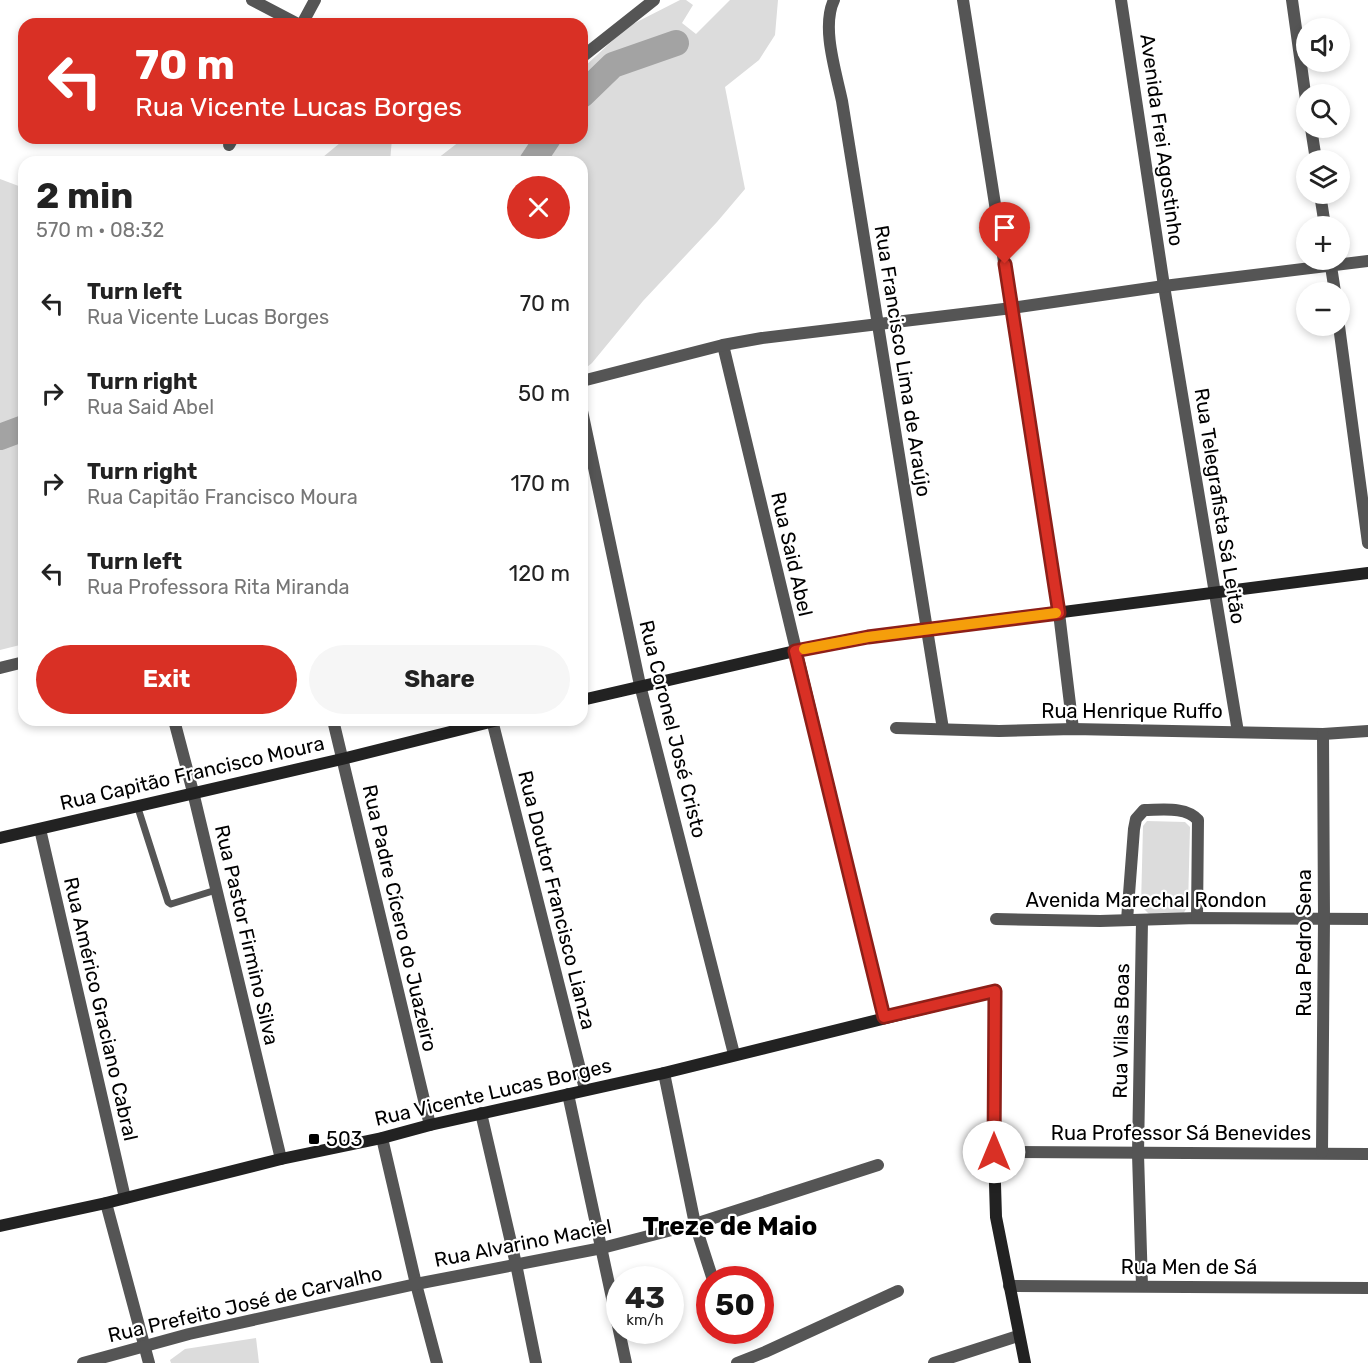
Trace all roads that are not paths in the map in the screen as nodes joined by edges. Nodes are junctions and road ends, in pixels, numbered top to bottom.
1 (252, 0) edge
2 (315, 0) edge
3 (654, 0) edge
4 (834, 0) edge
5 (963, 0) edge
6 (1121, 0) edge
7 (1292, 0) edge
8 (288, 18) edge
9 (304, 18) edge
10 (588, 52) edge
11 (1304, 84) edge
12 (1368, 261) edge
13 (1350, 262) edge
14 (1296, 268) edge
15 (1164, 286) junction
16 (1012, 308) junction
17 (878, 323) junction
18 (1340, 336) edge
19 (723, 345) junction
20 (588, 379) edge
21 (588, 439) edge
22 (1368, 543) edge
23 (1368, 573) edge
24 (1214, 593) junction
25 (1059, 613) junction
26 (927, 630) junction
27 (795, 651) junction
28 (18, 664) edge
29 (0, 668) edge
30 (640, 685) junction
31 (588, 698) edge
32 (176, 726) edge
33 (334, 726) edge
34 (471, 726) edge
35 (495, 726) edge
36 (896, 728) dead end
37 (943, 729) junction
38 (1073, 729) junction
39 (1368, 730) edge
40 (1238, 732) junction
41 (1323, 734) junction
42 (342, 759) junction
43 (193, 792) junction
44 (137, 806) junction
45 (40, 829) junction
46 (0, 838) edge
47 (216, 890) junction
48 (1197, 918) junction
49 (996, 919) dead end
50 (1324, 919) junction
51 (1127, 920) junction
52 (1368, 920) edge
53 (1142, 921) junction
54 (884, 1017) junction
55 (735, 1054) junction
56 (664, 1073) junction
57 (585, 1089) junction
58 (568, 1094) junction
59 (481, 1113) junction
60 (430, 1125) junction
61 (382, 1138) junction
62 (994, 1152) junction
63 (1322, 1152) junction
64 (1138, 1154) junction
65 (1368, 1154) edge
66 (281, 1159) junction
67 (878, 1165) dead end
68 (125, 1198) junction
69 (106, 1203) junction
70 (695, 1224) junction
71 (0, 1226) edge
72 (602, 1248) junction
73 (516, 1264) junction
74 (708, 1266) edge
75 (416, 1284) junction
76 (1009, 1286) junction
77 (1142, 1286) junction
78 (1368, 1288) edge
79 (898, 1292) dead end
80 (1018, 1336) junction
81 (145, 1346) junction
82 (768, 1358) edge
83 (83, 1363) edge
84 (149, 1363) edge
85 (437, 1363) edge
86 (536, 1363) edge
87 (626, 1363) edge
88 (737, 1363) edge
89 (934, 1363) edge
90 (1024, 1363) edge

1 - 8 street
2 - 9 street
3 - 10 street
4 - 17 street, Rua Francisco Lima de Araújo
5 - 16 street
6 - 15 street, Avenida Frei Agostinho
7 - 11 street
12 - 13 street
14 - 15 street
15 - 16 street
15 - 24 street, Rua Telegrafista Sá Leitão
16 - 17 street
16 - 25 street
17 - 19 street
17 - 26 street, Rua Francisco Lima de Araújo
18 - 22 street
19 - 20 street
19 - 27 street, Rua Said Abel
21 - 30 street, Rua Coronel José Cristo
23 - 24 main road
24 - 25 main road
24 - 40 street, Rua Telegrafista Sá Leitão
25 - 26 main road
25 - 38 street
26 - 27 main road
26 - 37 street, Rua Francisco Lima de Araújo
27 - 30 main road
27 - 54 street, Rua Said Abel
28 - 29 street
30 - 31 main road
30 - 55 street, Rua Coronel José Cristo
32 - 43 street, Rua Pastor Firmino Silva
33 - 42 street, Rua Padre Cícero do Juazeiro
34 - 42 main road, Rua Capitão Francisco Moura
35 - 57 street, Rua Doutor Francisco Lianza
36 - 37 street, Rua Henrique Ruffo
37 - 38 street, Rua Henrique Ruffo
38 - 40 street, Rua Henrique Ruffo
39 - 41 street, Rua Henrique Ruffo
40 - 41 street, Rua Henrique Ruffo
41 - 50 street, Rua Pedro Sena
42 - 43 main road, Rua Capitão Francisco Moura
42 - 60 street, Rua Padre Cícero do Juazeiro
43 - 44 main road, Rua Capitão Francisco Moura
43 - 47 street, Rua Pastor Firmino Silva
44 - 45 main road, Rua Capitão Francisco Moura
44 - 47 lane
45 - 46 main road, Rua Capitão Francisco Moura
45 - 68 street, Rua Américo Graciano Cabral
47 - 66 street, Rua Pastor Firmino Silva
48 - 50 street, Avenida Marechal Rondon
48 - 51 street
48 - 53 street, Avenida Marechal Rondon
49 - 51 street, Avenida Marechal Rondon
50 - 52 street, Avenida Marechal Rondon
50 - 63 street, Rua Pedro Sena
51 - 53 street, Avenida Marechal Rondon
53 - 64 street, Rua Vilas Boas
54 - 55 main road, Rua Vicente Lucas Borges
54 - 62 main road, Rua Vicente Lucas Borges
55 - 56 main road, Rua Vicente Lucas Borges
56 - 57 main road, Rua Vicente Lucas Borges
56 - 70 street
57 - 58 main road, Rua Vicente Lucas Borges
58 - 59 main road, Rua Vicente Lucas Borges
58 - 72 street
59 - 60 main road, Rua Vicente Lucas Borges
59 - 73 street
60 - 61 main road, Rua Vicente Lucas Borges
61 - 66 main road, Rua Vicente Lucas Borges
61 - 75 street
62 - 64 street, Rua Professor Sá Benevides
62 - 76 main road
63 - 64 street, Rua Professor Sá Benevides
63 - 65 street, Rua Professor Sá Benevides
64 - 77 street, Rua Vilas Boas
66 - 68 main road, Rua Vicente Lucas Borges
67 - 70 street, Rua Alvarino Maciel
68 - 69 main road, Rua Vicente Lucas Borges
69 - 71 main road, Rua Vicente Lucas Borges
69 - 81 street
70 - 72 street, Rua Alvarino Maciel
70 - 74 street
72 - 73 street, Rua Alvarino Maciel
72 - 87 street
73 - 75 street, Rua Alvarino Maciel
73 - 86 street
75 - 81 street, Rua Prefeito José de Carvalho
75 - 85 street
76 - 77 street, Rua Men de Sá
76 - 80 main road
77 - 78 street, Rua Men de Sá
79 - 82 street
80 - 89 street
80 - 90 main road
81 - 83 street, Rua Prefeito José de Carvalho
81 - 84 street
82 - 88 street

